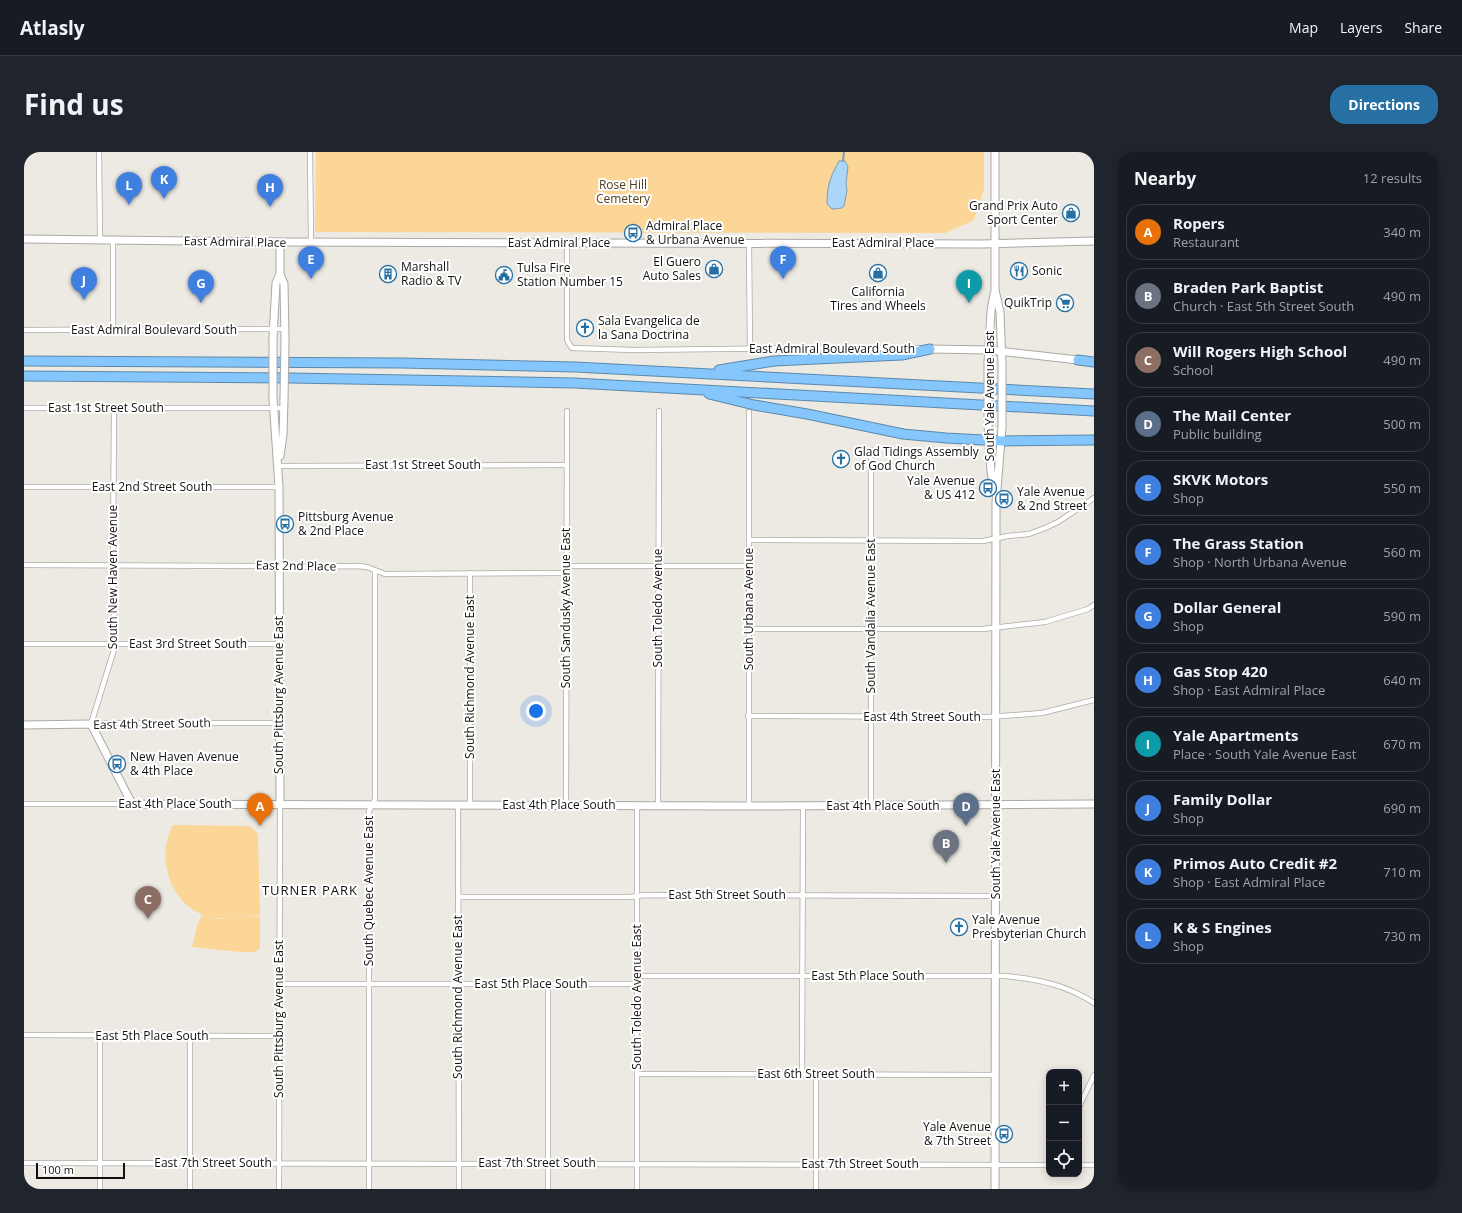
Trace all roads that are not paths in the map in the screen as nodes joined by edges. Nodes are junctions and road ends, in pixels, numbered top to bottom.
1 (99, 152) edge
2 (310, 152) edge
3 (995, 152) edge
4 (24, 239) edge
5 (100, 239) junction
6 (113, 239) junction
7 (1094, 241) edge
8 (280, 242) junction
9 (311, 242) junction
10 (567, 243) junction
11 (749, 243) junction
12 (995, 243) junction
13 (280, 274) junction
14 (995, 290) junction
15 (273, 329) junction
16 (285, 329) junction
17 (24, 330) edge
18 (113, 330) junction
19 (750, 348) junction
20 (930, 349) junction
21 (989, 350) junction
22 (1002, 352) junction
23 (1094, 358) edge
24 (1078, 360) junction
25 (24, 361) edge
26 (1094, 362) edge
27 (701, 373) junction
28 (24, 376) edge
29 (689, 389) junction
30 (1094, 394) edge
31 (24, 408) edge
32 (114, 408) junction
33 (274, 408) junction
34 (284, 408) junction
35 (567, 411) dead end
36 (659, 411) dead end
37 (1094, 411) edge
38 (749, 412) dead end
39 (988, 440) junction
40 (1094, 440) edge
41 (1002, 441) junction
42 (871, 450) dead end
43 (567, 465) junction
44 (279, 466) junction
45 (24, 487) edge
46 (113, 487) junction
47 (279, 487) junction
48 (1094, 498) edge
49 (996, 502) junction
50 (996, 538) junction
51 (749, 540) junction
52 (872, 541) junction
53 (24, 565) edge
54 (113, 566) junction
55 (279, 566) junction
56 (566, 566) junction
57 (658, 566) junction
58 (749, 566) junction
59 (375, 570) junction
60 (470, 573) junction
61 (566, 573) junction
62 (1094, 605) edge
63 (996, 627) junction
64 (749, 628) junction
65 (872, 628) junction
66 (24, 644) edge
67 (114, 644) junction
68 (279, 644) junction
69 (1094, 700) edge
70 (748, 716) junction
71 (996, 716) junction
72 (871, 717) junction
73 (280, 723) junction
74 (90, 724) junction
75 (24, 725) edge
76 (24, 804) edge
77 (132, 804) junction
78 (1094, 804) edge
79 (280, 805) junction
80 (372, 805) junction
81 (458, 805) junction
82 (470, 805) junction
83 (566, 805) junction
84 (996, 805) junction
85 (637, 806) junction
86 (658, 806) junction
87 (749, 806) junction
88 (802, 806) junction
89 (871, 806) junction
90 (803, 895) junction
91 (637, 896) junction
92 (996, 896) junction
93 (458, 897) junction
94 (638, 976) junction
95 (803, 976) junction
96 (996, 976) junction
97 (280, 984) junction
98 (368, 984) junction
99 (458, 984) junction
100 (638, 984) junction
101 (548, 985) junction
102 (1094, 1004) edge
103 (24, 1035) edge
104 (100, 1036) junction
105 (190, 1036) junction
106 (280, 1036) junction
107 (637, 1074) junction
108 (802, 1074) junction
109 (816, 1074) junction
110 (996, 1075) junction
111 (1094, 1075) edge
112 (1080, 1105) edge
113 (100, 1162) junction
114 (24, 1163) edge
115 (190, 1163) junction
116 (279, 1163) junction
117 (369, 1163) junction
118 (459, 1163) junction
119 (548, 1163) junction
120 (637, 1164) junction
121 (816, 1164) junction
122 (995, 1164) junction
123 (1046, 1164) edge
124 (1082, 1165) edge
125 (1094, 1165) edge
126 (100, 1189) edge
127 (190, 1189) edge
128 (279, 1189) edge
129 (369, 1189) edge
130 (458, 1189) edge
131 (548, 1189) edge
132 (637, 1189) edge
133 (816, 1189) edge
134 (995, 1189) edge

1 - 5 street
2 - 9 street
3 - 12 main road, South Yale Avenue East
4 - 5 main road, East Admiral Place
5 - 6 main road, East Admiral Place
6 - 8 main road, East Admiral Place
6 - 18 street
7 - 12 main road, East Admiral Place
8 - 9 main road, East Admiral Place
8 - 13 main road, South Pittsburg Avenue East
9 - 10 main road, East Admiral Place
10 - 11 main road, East Admiral Place
10 - 19 street, East Admiral Boulevard South
11 - 12 main road, East Admiral Place
11 - 19 street
12 - 14 main road, South Yale Avenue East
13 - 15 main road, South Pittsburg Avenue East
13 - 16 main road, South Pittsburg Avenue East
14 - 21 main road, South Yale Avenue East
14 - 22 main road, South Yale Avenue East
15 - 16 street, East Admiral Boulevard South
15 - 18 street, East Admiral Boulevard South
15 - 33 main road, South Pittsburg Avenue East, bridge
16 - 34 main road, South Pittsburg Avenue East, bridge
17 - 18 street, East Admiral Boulevard South
19 - 20 street, East Admiral Boulevard South
20 - 21 main road, East Admiral Boulevard South
20 - 27 highway
21 - 22 main road, East Admiral Boulevard South
21 - 39 main road, South Yale Avenue East, bridge
22 - 24 main road, East Admiral Boulevard South
22 - 41 main road, South Yale Avenue East, bridge
23 - 24 street, East Admiral Boulevard South
24 - 26 highway
25 - 27 highway
27 - 30 highway
28 - 29 highway
29 - 37 highway
29 - 39 highway
31 - 32 street, East 1st Street South
32 - 33 street, East 1st Street South
32 - 46 street, South New Haven Avenue
33 - 34 street, East 1st Street South
33 - 44 main road, South Pittsburg Avenue East
34 - 44 main road, South Pittsburg Avenue East
35 - 43 street, South Sandusky Avenue East
36 - 57 street, South Toledo Avenue
38 - 51 street, South Urbana Avenue
39 - 41 highway
39 - 49 main road, South Yale Avenue East
40 - 41 highway
41 - 49 main road, South Yale Avenue East
42 - 52 street, South Vandalia Avenue East
43 - 44 street, East 1st Street South
43 - 56 street, South Sandusky Avenue East
44 - 47 main road, South Pittsburg Avenue East
45 - 46 street, East 2nd Street South
46 - 47 street, East 2nd Street South
46 - 54 street, South New Haven Avenue
47 - 55 main road, South Pittsburg Avenue East
48 - 50 street
49 - 50 main road, South Yale Avenue East
50 - 52 street
50 - 63 main road, South Yale Avenue East
51 - 52 street
51 - 58 street, South Urbana Avenue
52 - 65 street, South Vandalia Avenue East
53 - 54 street, East 2nd Place
54 - 55 street, East 2nd Place
54 - 67 street, South New Haven Avenue
55 - 59 street, East 2nd Place
55 - 68 main road, South Pittsburg Avenue East
56 - 57 street
56 - 61 street, South Sandusky Avenue East
57 - 58 street
57 - 86 street, South Toledo Avenue
58 - 64 street, South Urbana Avenue
59 - 60 street, East 2nd Place
59 - 80 street, South Quebec Avenue East
60 - 61 street, East 2nd Place
60 - 82 street, South Richmond Avenue East
61 - 83 street, South Sandusky Avenue East
62 - 63 street
63 - 65 street
63 - 71 main road, South Yale Avenue East
64 - 65 street
64 - 70 street, South Urbana Avenue
65 - 72 street, South Vandalia Avenue East
66 - 67 street, East 3rd Street South
67 - 68 street, East 3rd Street South
67 - 74 street, South New Haven Avenue
68 - 73 main road, South Pittsburg Avenue East
69 - 71 street, East 4th Street South
70 - 72 street, East 4th Street South
70 - 87 street, South Urbana Avenue
71 - 72 street, East 4th Street South
71 - 84 main road, South Yale Avenue East
72 - 89 street, South Vandalia Avenue East
73 - 74 street, East 4th Street South
73 - 79 main road, South Pittsburg Avenue East
74 - 75 main road, East 4th Street South
74 - 77 main road
76 - 77 street, East 4th Place South
77 - 79 main road, East 4th Place South
78 - 84 main road, East 4th Place South
79 - 80 main road, East 4th Place South
79 - 97 street, South Pittsburg Avenue East
80 - 81 main road, East 4th Place South
80 - 98 street, South Quebec Avenue East
81 - 82 main road, East 4th Place South
81 - 93 street, South Richmond Avenue East
82 - 83 main road, East 4th Place South
83 - 85 main road, East 4th Place South
84 - 89 main road, East 4th Place South
84 - 92 main road, South Yale Avenue East
85 - 86 main road, East 4th Place South
85 - 91 street, South Toledo Avenue East
86 - 87 main road, East 4th Place South
87 - 88 main road, East 4th Place South
88 - 89 main road, East 4th Place South
88 - 90 street
90 - 91 street, East 5th Street South
90 - 92 street, East 5th Street South
90 - 95 street
91 - 93 street, East 5th Street South
91 - 94 street, South Toledo Avenue East
92 - 96 main road, South Yale Avenue East
93 - 99 street, South Richmond Avenue East
94 - 95 street, East 5th Place South
94 - 100 street, South Toledo Avenue East
95 - 96 street, East 5th Place South
95 - 108 street
96 - 102 street, East 5th Place South
96 - 110 main road, South Yale Avenue East
97 - 98 street, East 5th Place South
97 - 106 street, South Pittsburg Avenue East
98 - 99 street, East 5th Place South
98 - 117 street, South Quebec Avenue East
99 - 101 street, East 5th Place South
99 - 118 street, South Richmond Avenue East
100 - 101 street, East 5th Place South
100 - 107 street, South Toledo Avenue East
101 - 119 street
103 - 104 street, East 5th Place South
104 - 105 street, East 5th Place South
104 - 113 street
105 - 106 street, East 5th Place South
105 - 115 street
106 - 116 street, South Pittsburg Avenue East
107 - 108 street, East 6th Street South
107 - 120 street, South Toledo Avenue East
108 - 109 street, East 6th Street South
109 - 110 street, East 6th Street South
109 - 121 street
110 - 122 main road, South Yale Avenue East
111 - 112 street
113 - 114 street, East 7th Street South
113 - 115 street, East 7th Street South
113 - 126 street
115 - 116 street, East 7th Street South
115 - 127 street
116 - 117 street, East 7th Street South
116 - 128 street, South Pittsburg Avenue East
117 - 118 street, East 7th Street South
117 - 129 street, South Quebec Avenue East
118 - 119 street, East 7th Street South
118 - 130 street, South Richmond Avenue East
119 - 120 street, East 7th Street South
119 - 131 street
120 - 121 street, East 7th Street South
120 - 132 street, South Toledo Avenue East
121 - 122 street, East 7th Street South
121 - 133 street
122 - 123 street, East 7th Street South
122 - 134 main road, South Yale Avenue East
124 - 125 street

